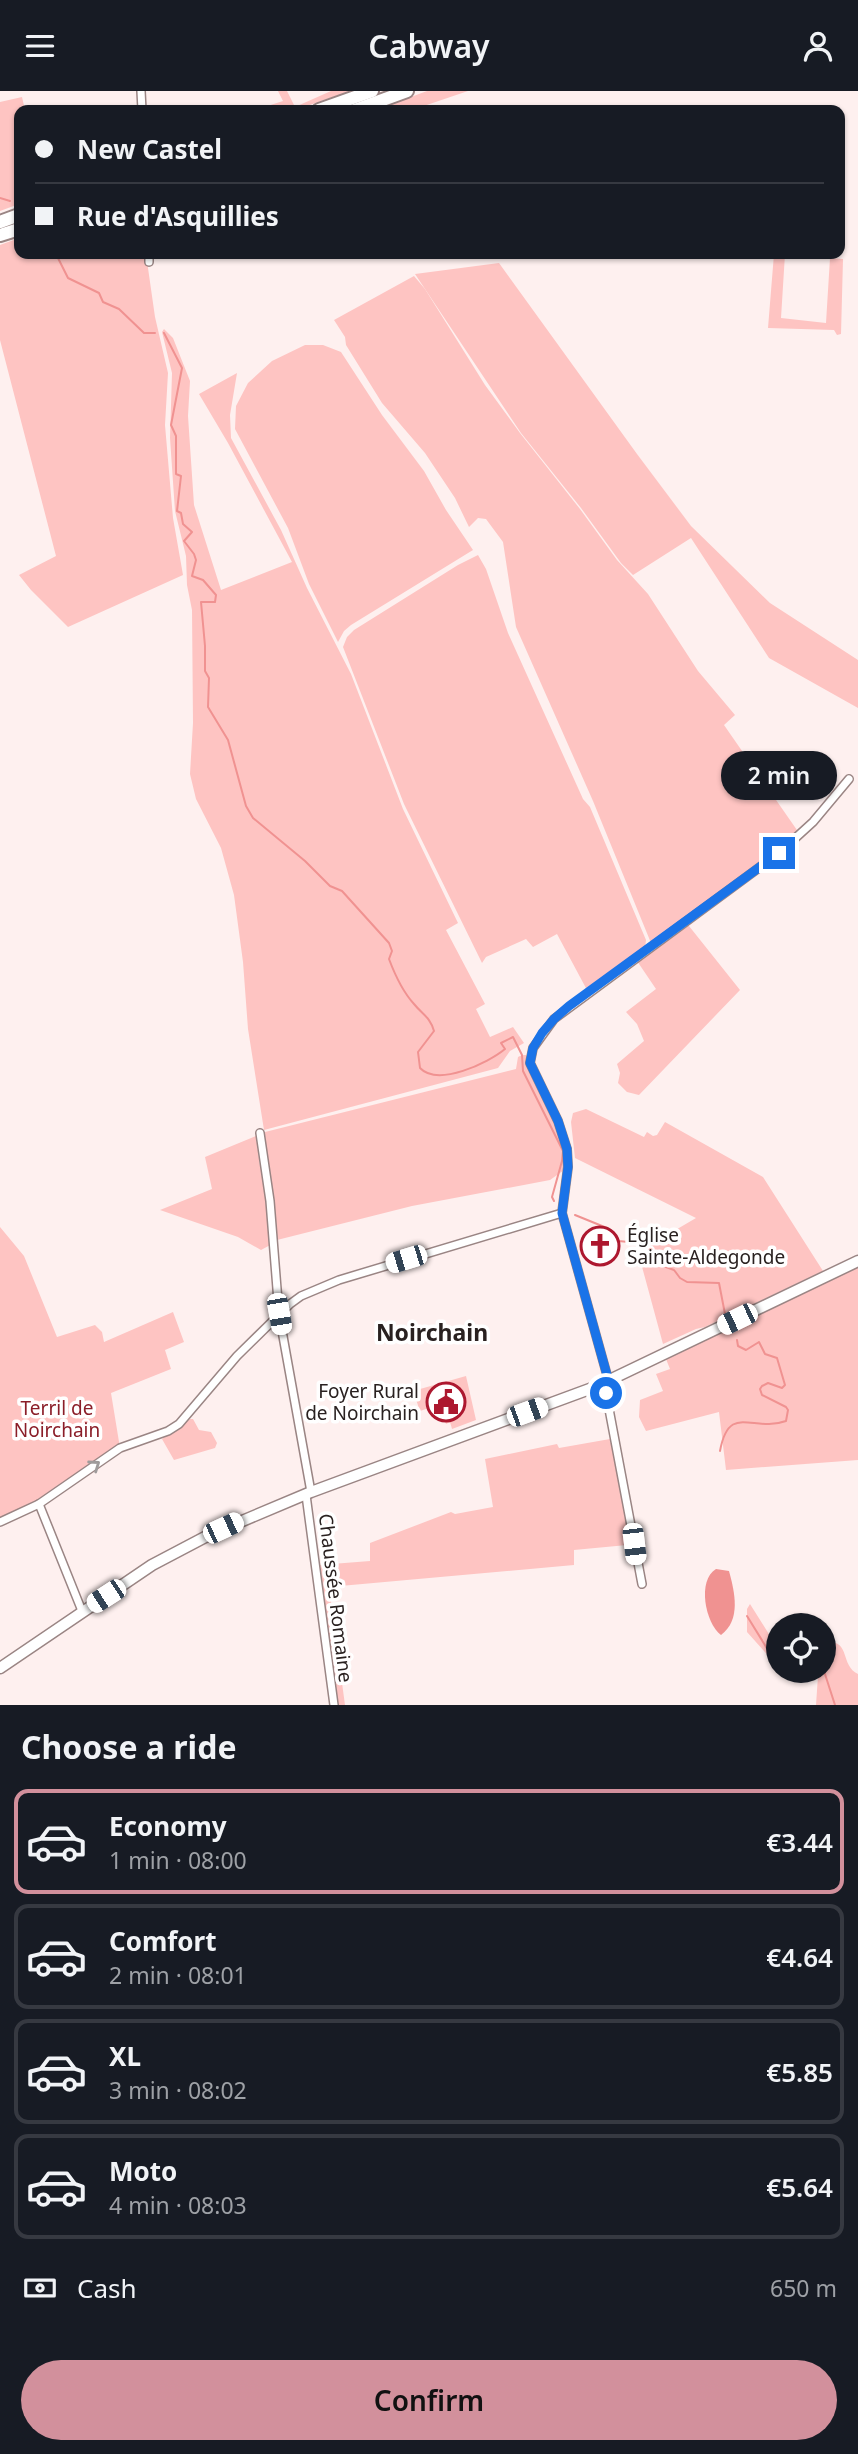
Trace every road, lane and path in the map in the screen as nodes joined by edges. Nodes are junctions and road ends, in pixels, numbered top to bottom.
1 (372, 91) edge
2 (407, 91) edge
3 (333, 105) edge
4 (369, 105) edge
5 (849, 779) dead end
6 (260, 1133) dead end
7 (562, 1213) junction
8 (858, 1261) edge
9 (279, 1314) junction
10 (606, 1382) junction
11 (308, 1494) junction
12 (39, 1504) junction
13 (0, 1522) edge
14 (642, 1584) dead end
15 (82, 1611) junction
16 (0, 1668) edge
17 (334, 1705) edge

1 - 3 highway
2 - 4 highway
5 - 7 street
6 - 9 street, Chaussée Romaine
7 - 9 street
7 - 10 street
8 - 10 main road
9 - 11 street, Chaussée Romaine
12 -> 9 street
10 - 11 main road
10 - 14 street
11 - 15 main road
11 - 17 street, Chaussée Romaine
12 - 13 street
12 - 15 street
15 - 16 main road

